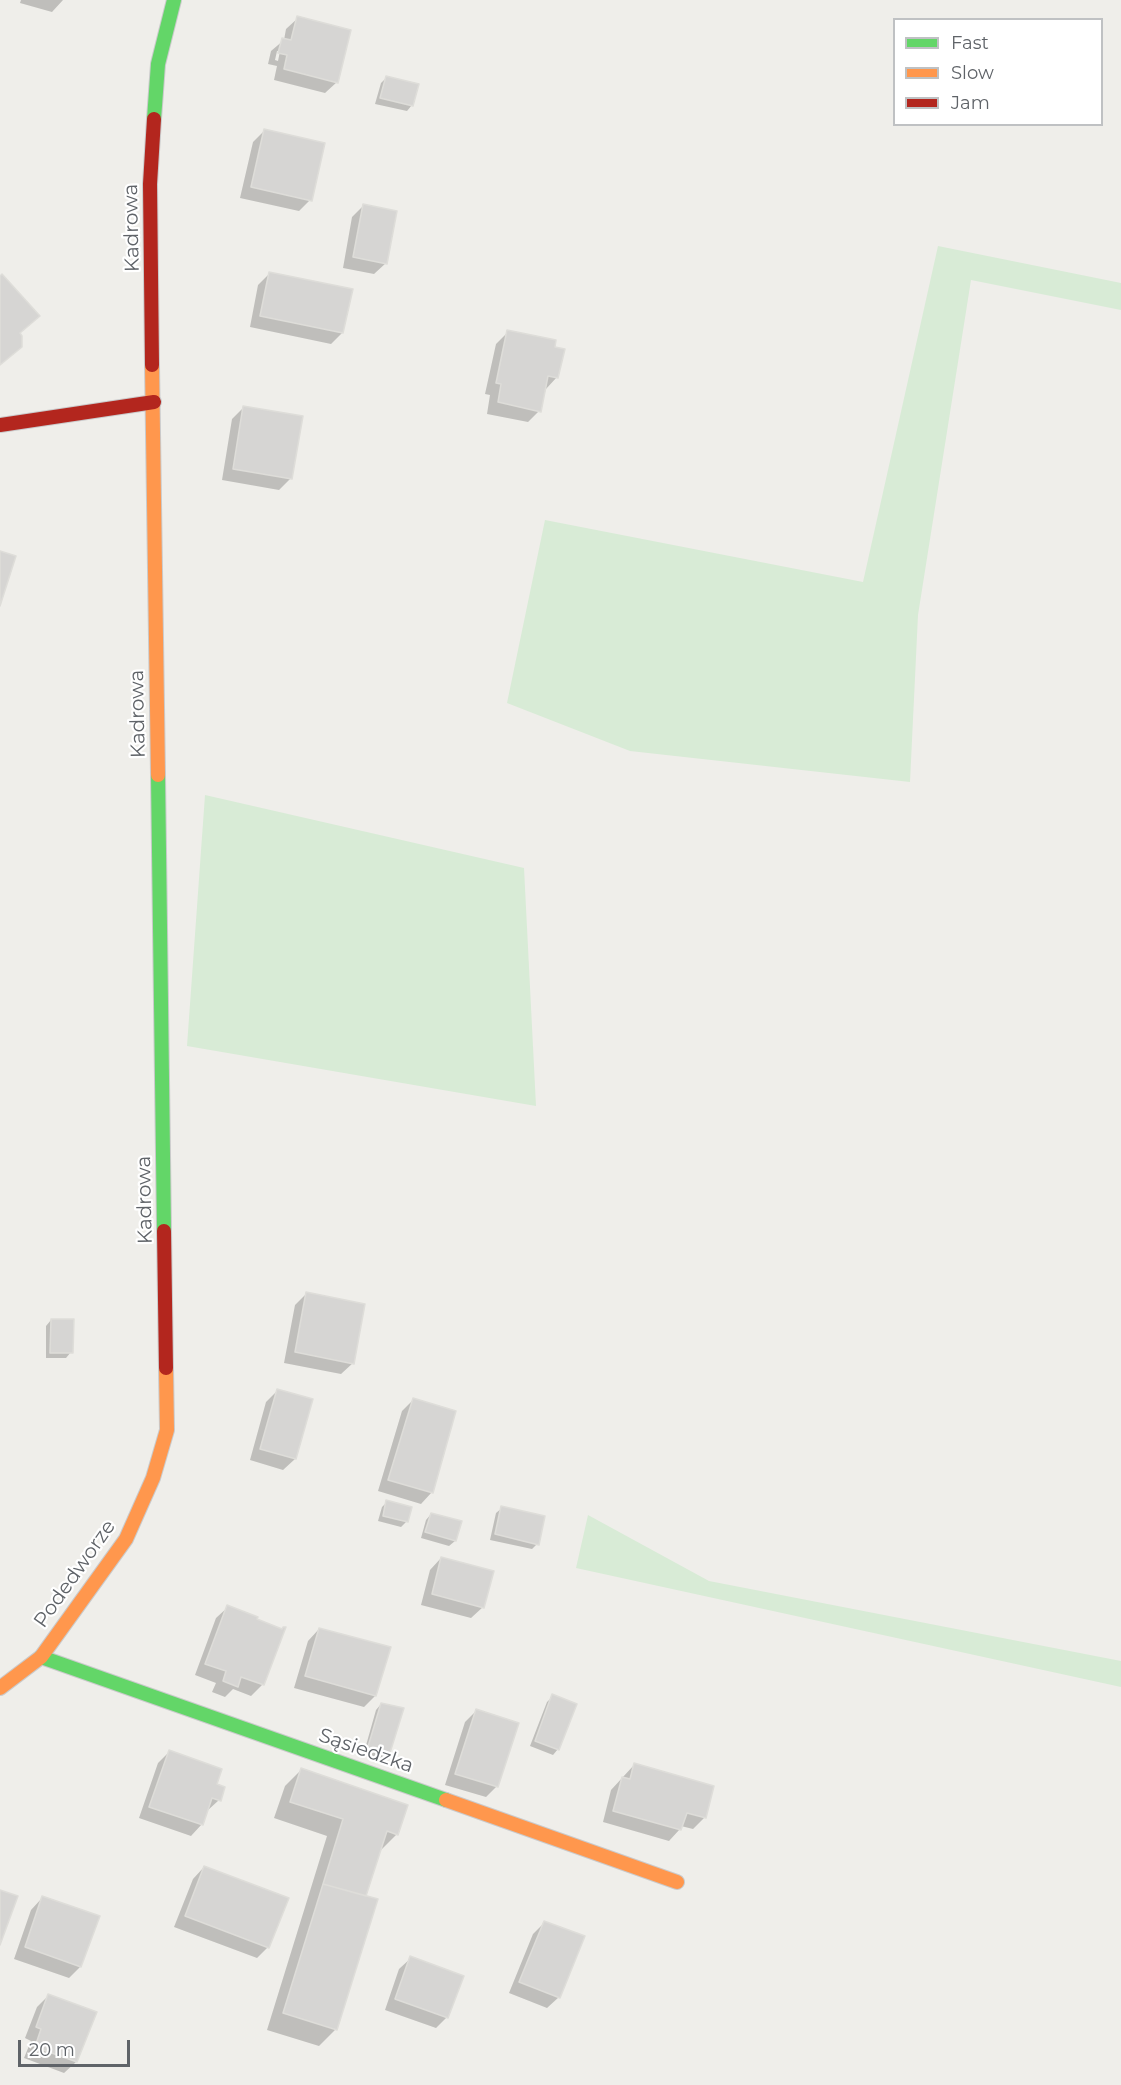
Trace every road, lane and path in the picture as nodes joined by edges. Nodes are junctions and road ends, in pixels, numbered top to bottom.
1 (174, 0) edge
2 (154, 402) junction
3 (0, 425) edge
4 (167, 1430) joint
5 (41, 1657) junction
6 (0, 1688) edge
7 (678, 1882) dead end

1 - 2 street, Kadrowa
2 - 3 street
2 - 4 street, Kadrowa
4 - 5 street, Podedworze
5 - 6 street, Podedworze
5 - 7 street, Sąsiedzka

